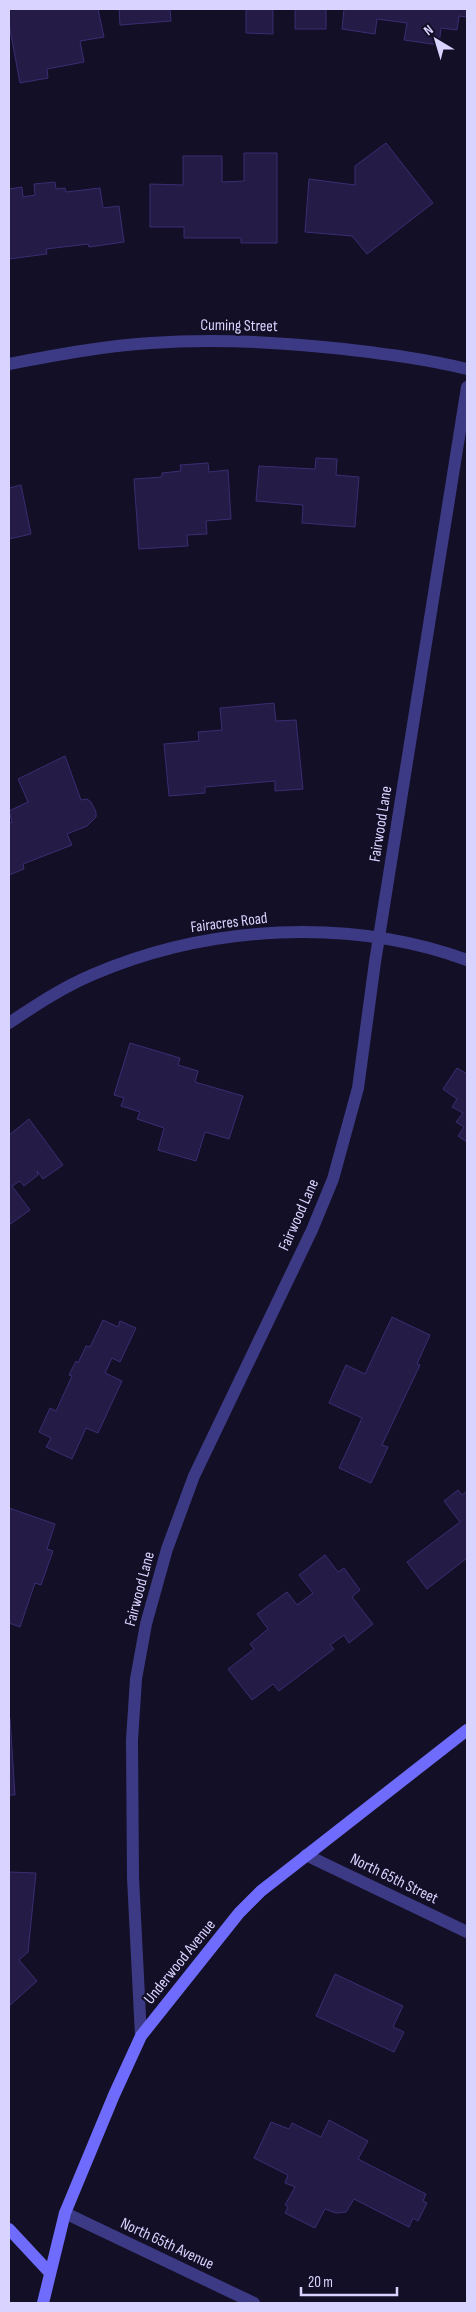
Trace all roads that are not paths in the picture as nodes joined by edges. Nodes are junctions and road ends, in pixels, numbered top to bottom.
1 (9, 364) edge
2 (467, 369) edge
3 (467, 387) edge
4 (379, 939) junction
5 (467, 960) edge
6 (9, 1023) edge
7 (467, 1730) edge
8 (306, 1855) junction
9 (467, 1932) edge
10 (141, 2036) junction
11 (65, 2213) junction
12 (9, 2229) edge
13 (50, 2273) junction
14 (44, 2303) edge
15 (254, 2303) edge

1 - 2 street, Cuming Street
3 - 4 street, Fairwood Lane
4 - 5 street, Fairacres Road
4 - 6 street, Fairacres Road
4 - 10 street, Fairwood Lane
7 - 8 main road, Underwood Avenue
8 - 9 street, North 65th Street
8 - 10 main road, Underwood Avenue
10 - 11 main road, Underwood Avenue
11 - 13 main road, Underwood Avenue
11 - 15 street, North 65th Avenue
12 - 13 main road
13 - 14 main road, Underwood Avenue

